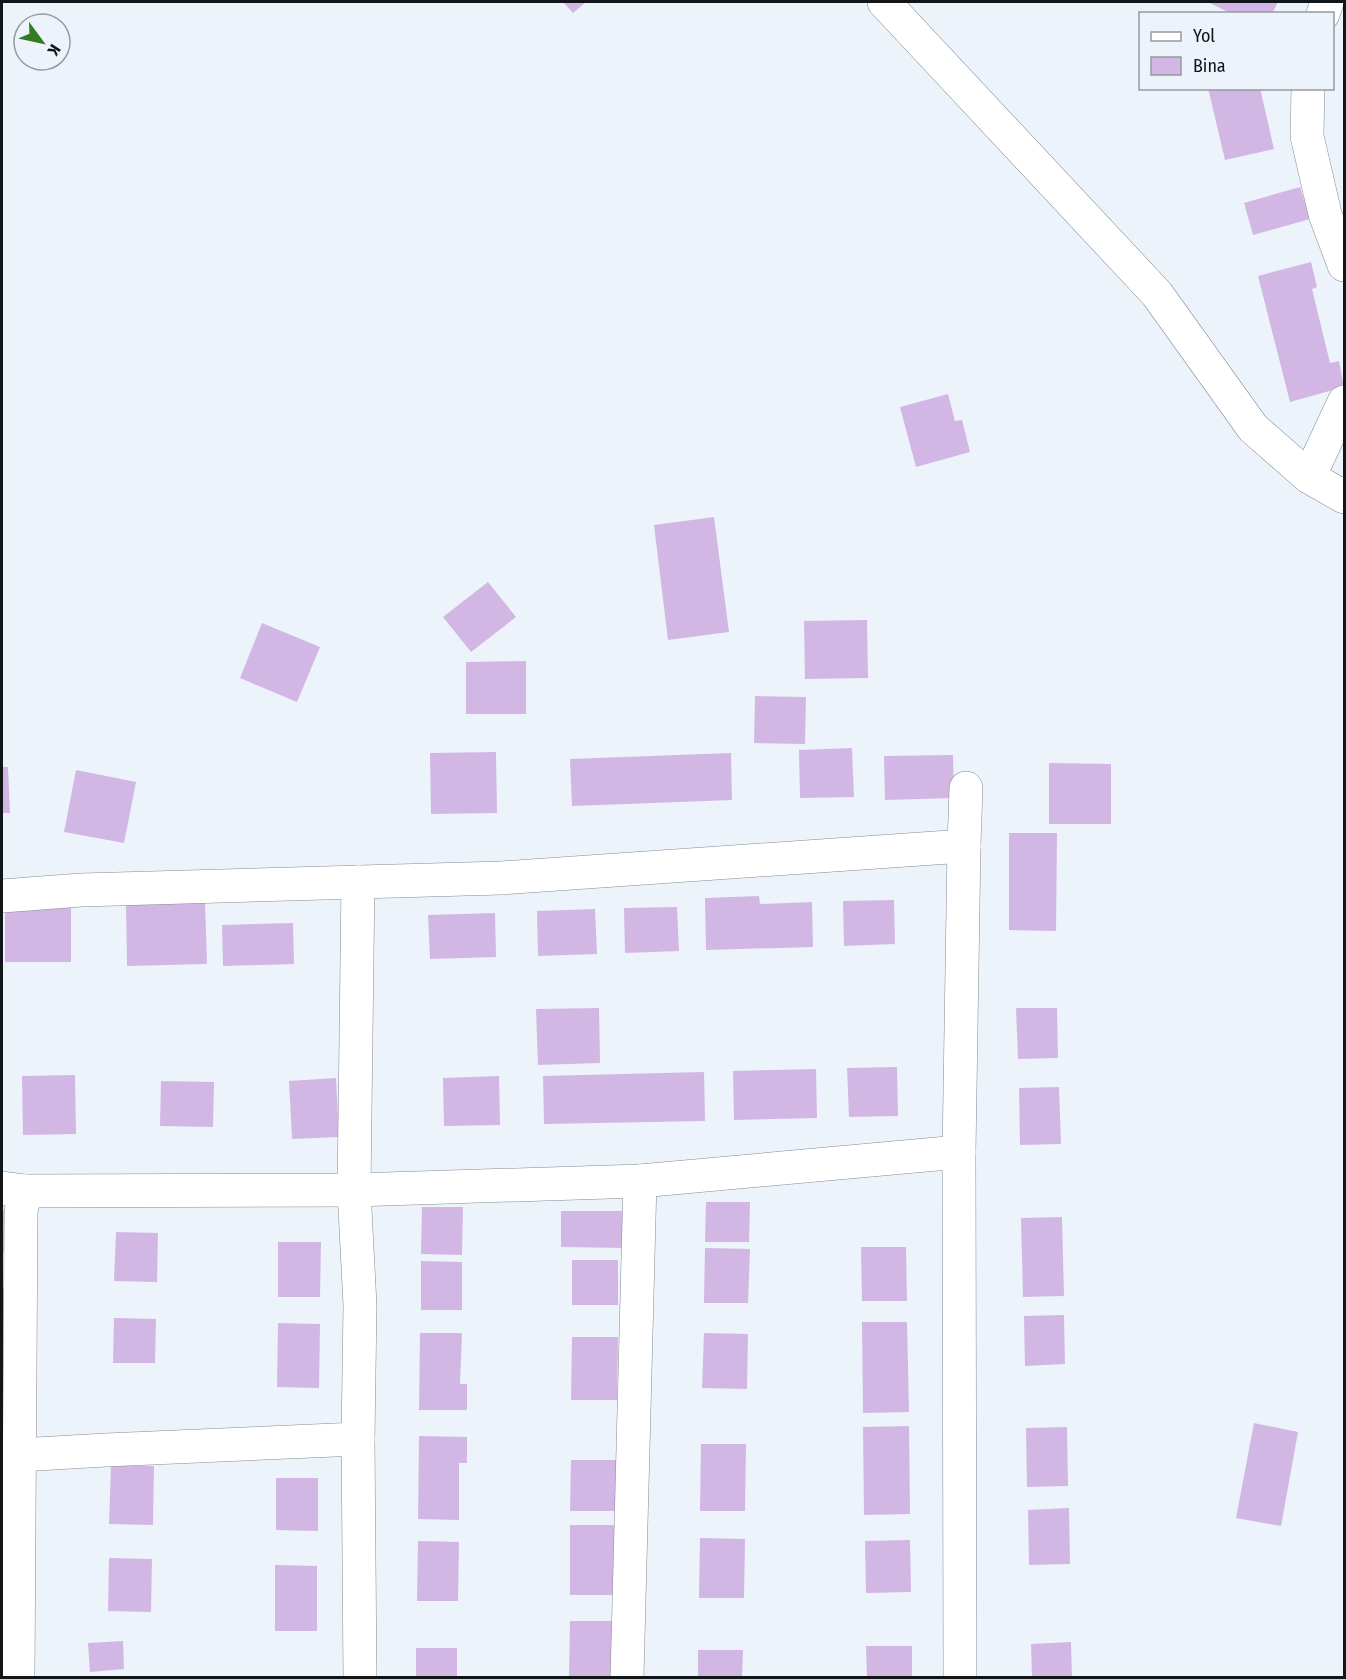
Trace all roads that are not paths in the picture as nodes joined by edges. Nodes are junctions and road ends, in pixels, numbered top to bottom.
1 (884, 2) edge
2 (1308, 90) edge
3 (1344, 265) edge
4 (1344, 402) edge
5 (1309, 477) junction
6 (1344, 497) edge
7 (966, 788) dead end
8 (964, 846) junction
9 (358, 882) junction
10 (2, 896) edge
11 (959, 1152) junction
12 (640, 1181) junction
13 (13, 1190) edge
14 (354, 1190) junction
15 (358, 1439) junction
16 (19, 1455) junction
17 (10, 1640) edge
18 (18, 1677) edge
19 (360, 1677) edge
20 (627, 1677) edge
21 (960, 1677) edge

1 - 5 street
2 - 3 street
4 - 5 street
5 - 6 street
7 - 8 street
8 - 9 street
8 - 11 street
9 - 10 street
9 - 14 street
11 - 12 street
11 - 21 street
12 - 14 street
12 - 20 street
13 - 14 street
13 - 16 street
14 - 15 street
15 - 16 street
15 - 19 street
16 - 17 street
17 - 18 street

